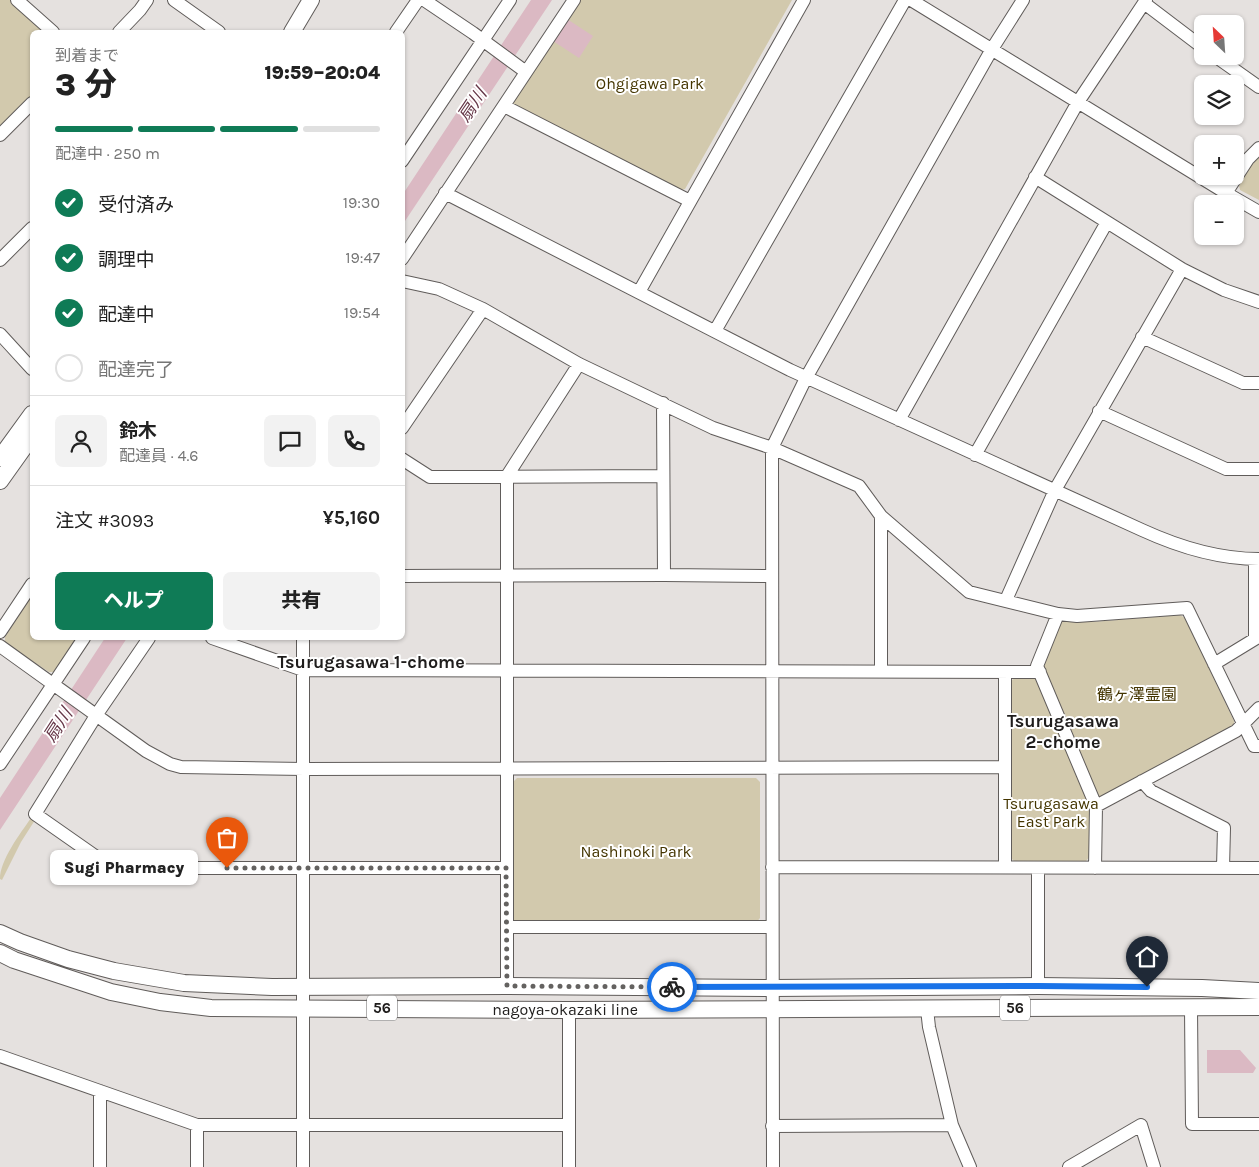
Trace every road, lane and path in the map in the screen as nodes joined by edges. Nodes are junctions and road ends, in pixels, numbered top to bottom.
1 (17, 0) edge
2 (147, 0) edge
3 (174, 0) edge
4 (311, 0) edge
5 (418, 0) edge
6 (424, 0) edge
7 (510, 0) edge
8 (574, 0) edge
9 (804, 0) edge
10 (905, 0) edge
11 (912, 0) edge
12 (1023, 0) edge
13 (1145, 2) edge
14 (50, 30) edge
15 (121, 30) edge
16 (216, 30) edge
17 (293, 30) edge
18 (397, 30) edge
19 (483, 40) junction
20 (1194, 41) edge
21 (992, 49) junction
22 (1228, 65) edge
23 (526, 72) junction
24 (1259, 87) edge
25 (1078, 102) junction
26 (30, 105) edge
27 (504, 106) junction
28 (0, 135) edge
29 (1259, 148) edge
30 (405, 157) edge
31 (1035, 176) junction
32 (445, 193) junction
33 (1226, 194) junction
34 (690, 201) junction
35 (1259, 212) edge
36 (1107, 222) junction
37 (30, 230) edge
38 (405, 254) edge
39 (0, 260) edge
40 (1182, 269) junction
41 (405, 282) edge
42 (639, 292) junction
43 (1259, 302) edge
44 (483, 310) junction
45 (715, 332) junction
46 (0, 334) edge
47 (1142, 337) junction
48 (579, 364) junction
49 (30, 367) edge
50 (806, 378) junction
51 (1259, 383) edge
52 (663, 403) junction
53 (1100, 411) junction
54 (30, 417) edge
55 (898, 420) junction
56 (405, 424) edge
57 (30, 439) edge
58 (772, 448) junction
59 (976, 455) junction
60 (0, 458) edge
61 (405, 461) edge
62 (1259, 469) edge
63 (507, 476) junction
64 (663, 476) junction
65 (0, 481) edge
66 (1055, 490) junction
67 (881, 516) junction
68 (1257, 559) edge
69 (664, 575) junction
70 (405, 576) edge
71 (506, 576) junction
72 (771, 576) junction
73 (30, 587) edge
74 (1006, 600) junction
75 (1058, 614) junction
76 (0, 632) edge
77 (83, 640) edge
78 (148, 640) edge
79 (218, 640) edge
80 (303, 640) edge
81 (0, 646) edge
82 (1214, 664) junction
83 (303, 670) junction
84 (507, 671) junction
85 (772, 671) junction
86 (881, 671) junction
87 (1005, 672) junction
88 (1040, 672) junction
89 (53, 683) junction
90 (1259, 708) edge
91 (97, 714) junction
92 (1243, 724) junction
93 (1259, 746) edge
94 (0, 764) edge
95 (1005, 767) junction
96 (506, 768) junction
97 (772, 768) junction
98 (304, 769) junction
99 (1142, 782) junction
100 (1096, 806) junction
101 (772, 867) junction
102 (1005, 867) junction
103 (303, 868) junction
104 (506, 868) junction
105 (1038, 868) junction
106 (1095, 868) junction
107 (1223, 868) junction
108 (1259, 868) edge
109 (506, 927) junction
110 (772, 927) junction
111 (0, 933) edge
112 (0, 953) edge
113 (507, 986) junction
114 (1038, 986) junction
115 (302, 987) junction
116 (772, 988) junction
117 (1259, 991) edge
118 (772, 1008) junction
119 (1191, 1008) junction
120 (1259, 1008) edge
121 (302, 1009) junction
122 (927, 1009) junction
123 (569, 1010) junction
124 (0, 1056) edge
125 (100, 1091) junction
126 (1259, 1124) edge
127 (197, 1125) junction
128 (303, 1125) junction
129 (569, 1125) junction
130 (952, 1125) junction
131 (772, 1126) junction
132 (100, 1167) edge
133 (197, 1167) edge
134 (303, 1167) edge
135 (568, 1167) edge
136 (772, 1167) edge
137 (970, 1167) edge
138 (1069, 1167) edge
139 (1154, 1167) edge

1 - 14 street
2 - 15 street
3 - 16 street
4 - 17 main road
5 - 18 street
6 - 19 street
7 - 19 street
8 - 23 street
9 - 34 street
10 - 45 street
11 - 21 street
12 - 21 street
13 - 20 street
13 - 25 street
19 - 23 street
19 - 30 street
21 - 25 street
21 - 50 street
22 - 24 street
23 - 27 street
25 - 31 street
25 - 33 street
26 - 28 street
27 - 32 street
27 - 34 street
29 - 33 street
31 - 36 street
31 - 55 street
32 - 38 street
32 - 42 street
33 - 35 street
34 - 42 street
36 - 40 street
36 - 59 street
37 - 39 street
40 - 43 street
40 - 47 street
41 - 44 street
42 - 45 street
44 - 48 street
44 - 56 street
45 - 50 street
46 - 49 street
47 - 51 street
47 - 53 street
48 - 52 street
48 - 63 street
50 - 55 street
50 - 58 street
52 - 58 street
52 - 64 street
53 - 62 street
53 - 66 street
54 - 60 main road
55 - 59 street
57 - 65 main road
58 - 67 street
58 - 72 street
59 - 66 street
61 - 63 street
63 - 64 street
63 - 71 street
64 - 69 street
66 - 68 street
66 - 74 street
67 - 74 street
67 - 86 street
68 - 82 street
69 - 71 street
69 - 72 street
70 - 71 street
71 - 84 street
72 - 85 street
73 - 76 street
74 - 75 street
75 - 82 street
75 - 88 street
77 - 89 street
78 - 91 street
79 - 83 street
80 - 83 street
81 - 89 street
82 - 92 street
83 - 84 street
83 - 98 street
84 - 85 street
84 - 96 street
85 - 86 street
85 - 97 street
86 - 87 street
87 - 88 street
87 - 95 street
88 - 100 street
89 - 91 street
89 - 94 street
90 - 92 street
91 - 98 street
91 - 103 street
92 - 93 street
92 - 99 street
95 - 97 street
95 - 102 street
96 - 97 street
96 - 98 street
96 - 104 street
97 - 101 street
98 - 103 street
99 - 100 street
99 - 107 street
100 - 106 street
101 - 102 street
101 - 110 street
102 - 105 street
103 - 104 street
103 - 115 street
104 - 109 street
105 - 106 street
105 - 114 street
106 - 107 street
107 - 108 street
109 - 110 street
109 - 113 street
110 - 116 street
111 - 115 main road, nagoya-okazaki line / 56
112 - 121 main road, nagoya-okazaki line / 56
113 - 115 main road, nagoya-okazaki line / 56
113 - 116 main road, nagoya-okazaki line / 56
114 - 116 main road, nagoya-okazaki line / 56
114 - 117 main road, nagoya-okazaki line / 56
115 - 121 street
116 - 118 street
118 - 122 main road, nagoya-okazaki line / 56
118 - 123 main road, nagoya-okazaki line / 56
118 - 131 street
119 - 120 main road, nagoya-okazaki line / 56
119 - 122 main road, nagoya-okazaki line / 56
119 - 126 street
121 - 123 main road, nagoya-okazaki line / 56
121 - 128 street
122 - 130 street
123 - 129 street
124 - 125 street
125 - 127 street
125 - 132 street
127 - 128 street
127 - 133 street
128 - 129 street
128 - 134 street
129 - 135 street
130 - 131 street
130 - 137 street
131 - 136 street
138 - 139 street

